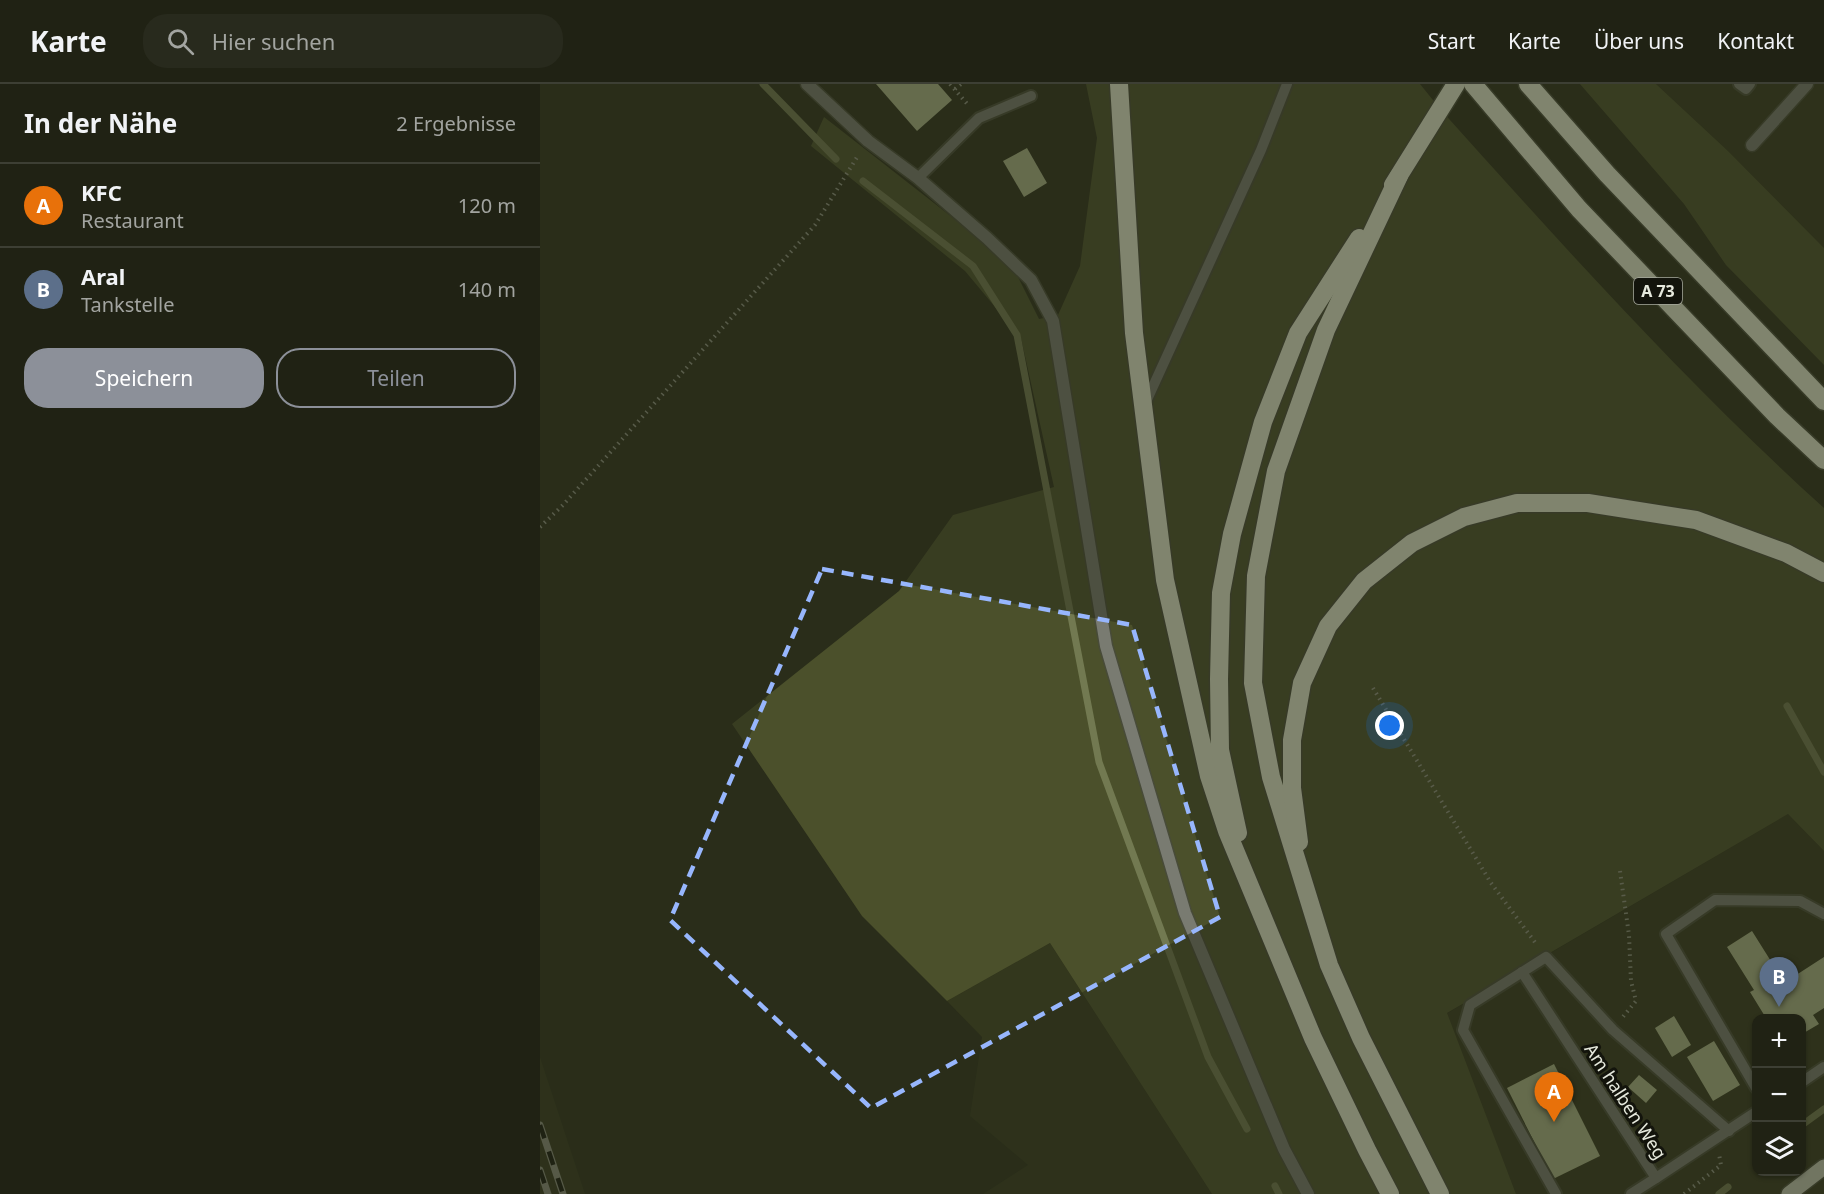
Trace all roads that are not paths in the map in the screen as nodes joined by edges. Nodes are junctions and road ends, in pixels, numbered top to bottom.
1 (807, 84) edge
2 (1119, 84) edge
3 (1287, 84) edge
4 (1456, 84) edge
5 (1473, 84) edge
6 (1528, 84) edge
7 (1739, 84) edge
8 (1750, 84) edge
9 (1807, 84) edge
10 (1031, 96) dead end
11 (1752, 145) dead end
12 (1399, 176) junction
13 (918, 178) junction
14 (1824, 401) edge
15 (1143, 407) junction
16 (1824, 460) edge
17 (1824, 573) edge
18 (1251, 887) junction
19 (1306, 894) junction
20 (1824, 914) edge
21 (1522, 972) junction
22 (1824, 1067) edge
23 (1806, 1079) edge
24 (1752, 1081) edge
25 (1752, 1115) edge
26 (1729, 1131) junction
27 (1824, 1167) edge
28 (1656, 1178) junction
29 (1308, 1194) edge
30 (1390, 1194) edge
31 (1440, 1194) edge
32 (1556, 1194) edge
33 (1631, 1194) edge
34 (1789, 1194) edge

1 - 13 street
2 - 15 highway
3 - 15 lane
4 - 12 highway
5 - 16 highway, A 73
6 - 14 highway, A 73
7 - 8 lane
9 - 11 street
10 - 13 lane
12 - 18 highway
12 - 19 highway
13 - 29 street
15 - 18 highway
17 - 19 highway
18 - 30 highway
19 - 31 highway
20 - 24 lane
21 - 26 lane
21 - 28 lane, Am halben Weg
21 - 32 lane
22 - 23 lane
25 - 26 lane, Am halben Weg
26 - 28 lane, Am halben Weg
27 - 34 main road
28 - 33 lane

